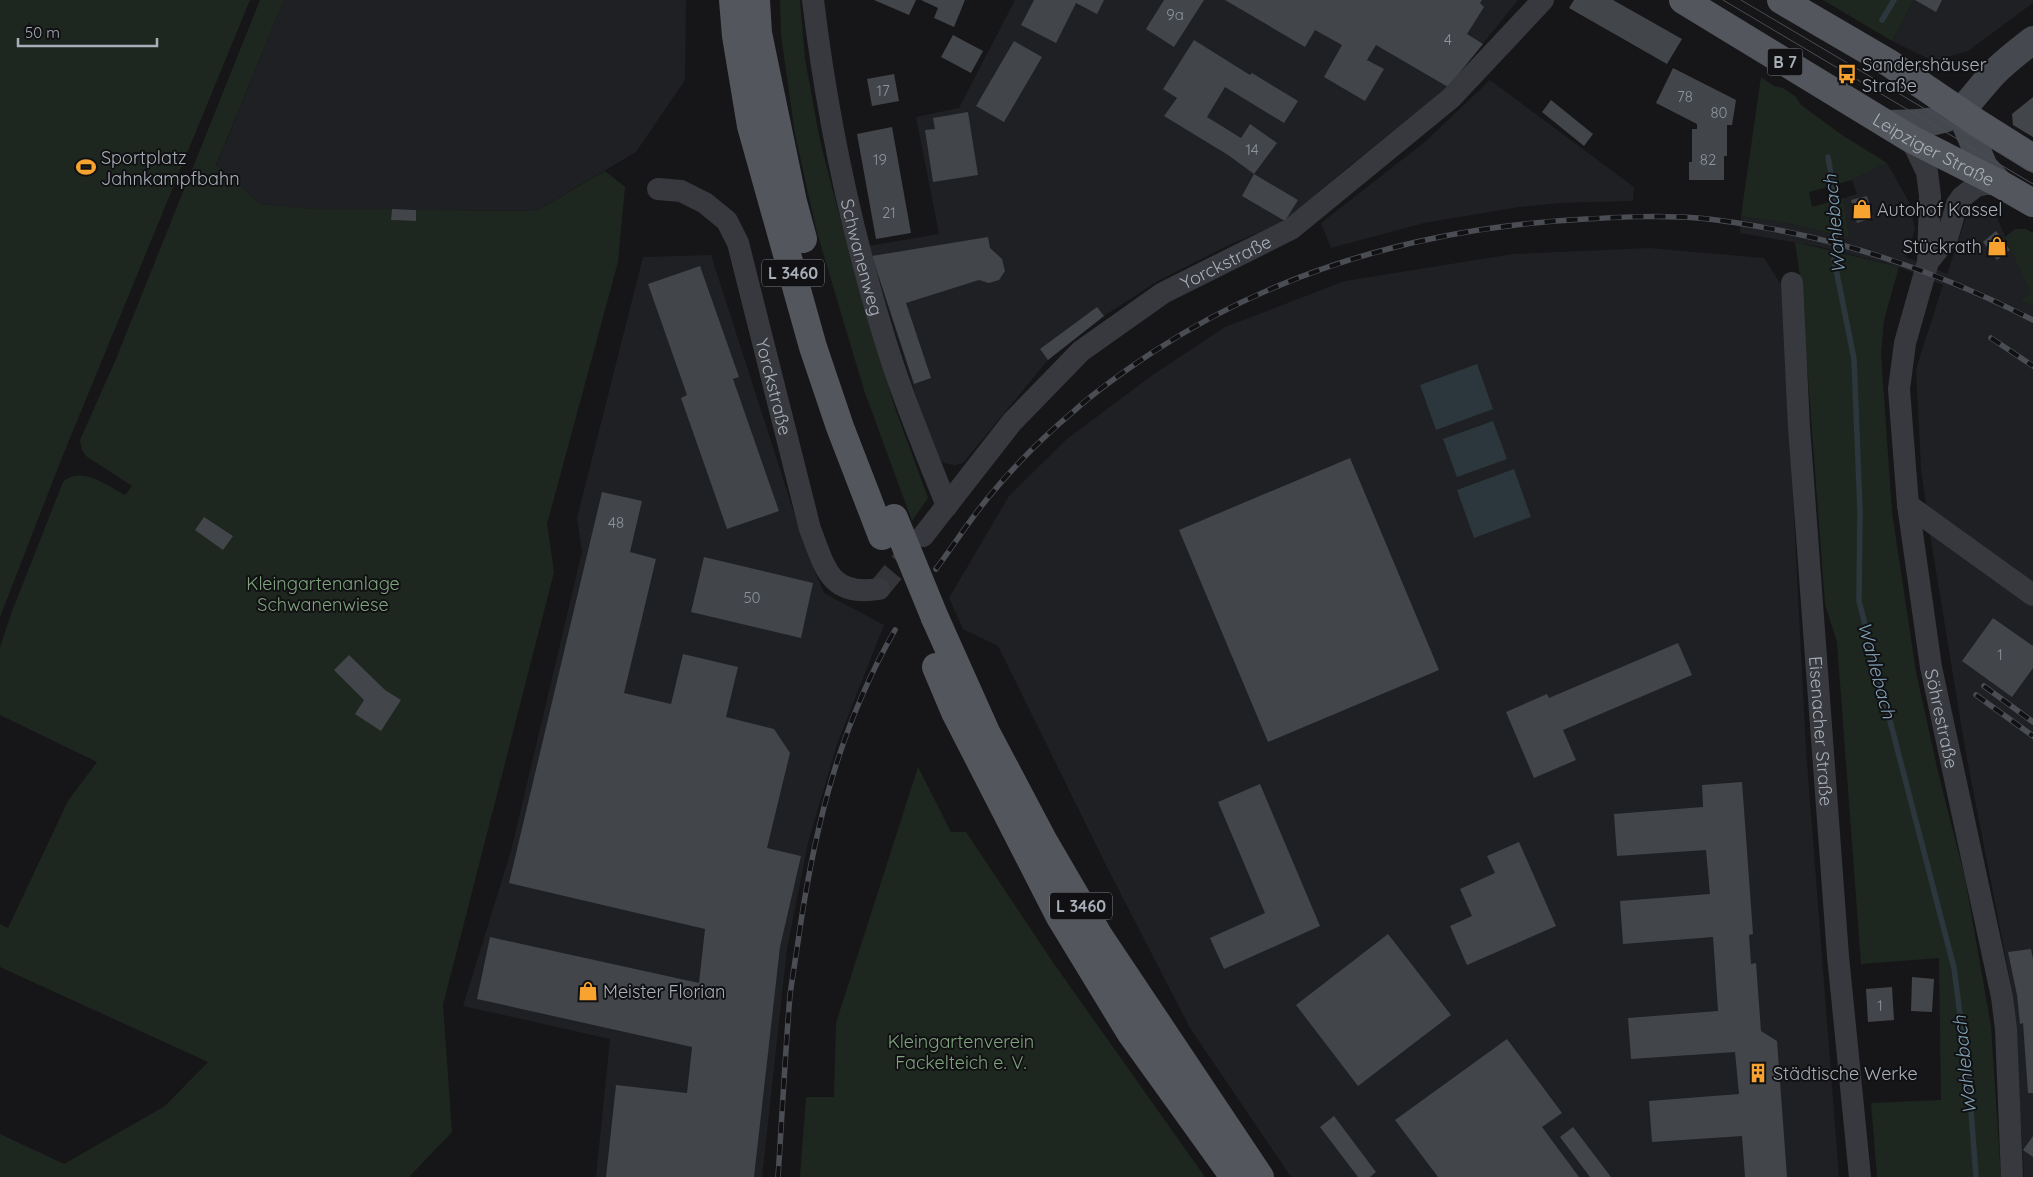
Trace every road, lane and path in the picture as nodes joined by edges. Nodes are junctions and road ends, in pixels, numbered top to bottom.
1 (733, 0) edge
2 (756, 0) edge
3 (813, 0) edge
4 (1542, 0) edge
5 (1682, 0) edge
6 (1781, 0) edge
7 (2033, 40) edge
8 (1960, 111) junction
9 (1887, 124) junction
10 (1911, 139) junction
11 (2033, 158) edge
12 (2000, 184) junction
13 (658, 189) dead end
14 (2033, 203) edge
15 (1928, 262) junction
16 (1792, 284) dead end
17 (1908, 505) junction
18 (946, 506) junction
19 (888, 527) junction
20 (922, 536) tunnel mouth
21 (879, 590) dead end
22 (2033, 595) edge
23 (929, 626) junction
24 (1234, 1177) edge
25 (1260, 1177) edge
26 (1860, 1177) edge
27 (2012, 1177) edge

1 - 19 main road, L 3460
2 - 19 main road, L 3460
3 - 18 street, Schwanenweg
4 - 18 street, Yorckstraße
5 - 9 main road, Leipziger Straße / B 7
6 - 8 main road
7 - 8 main road
8 - 9 main road
8 - 11 main road
8 - 12 main road
9 - 10 main road, Leipziger Straße / B 7
10 - 12 main road, Leipziger Straße / B 7
10 - 15 street, Söhrestraße
12 - 14 main road, Leipziger Straße / B 7
12 - 15 street, Söhrestraße
13 - 21 street, Yorckstraße
15 - 17 street, Söhrestraße
16 - 26 street, Eisenacher Straße
17 - 22 street
17 - 27 street, Söhrestraße
18 - 20 street, Yorckstraße
19 - 23 main road, L 3460, bridge
23 - 24 main road, L 3460
23 - 25 main road, L 3460

